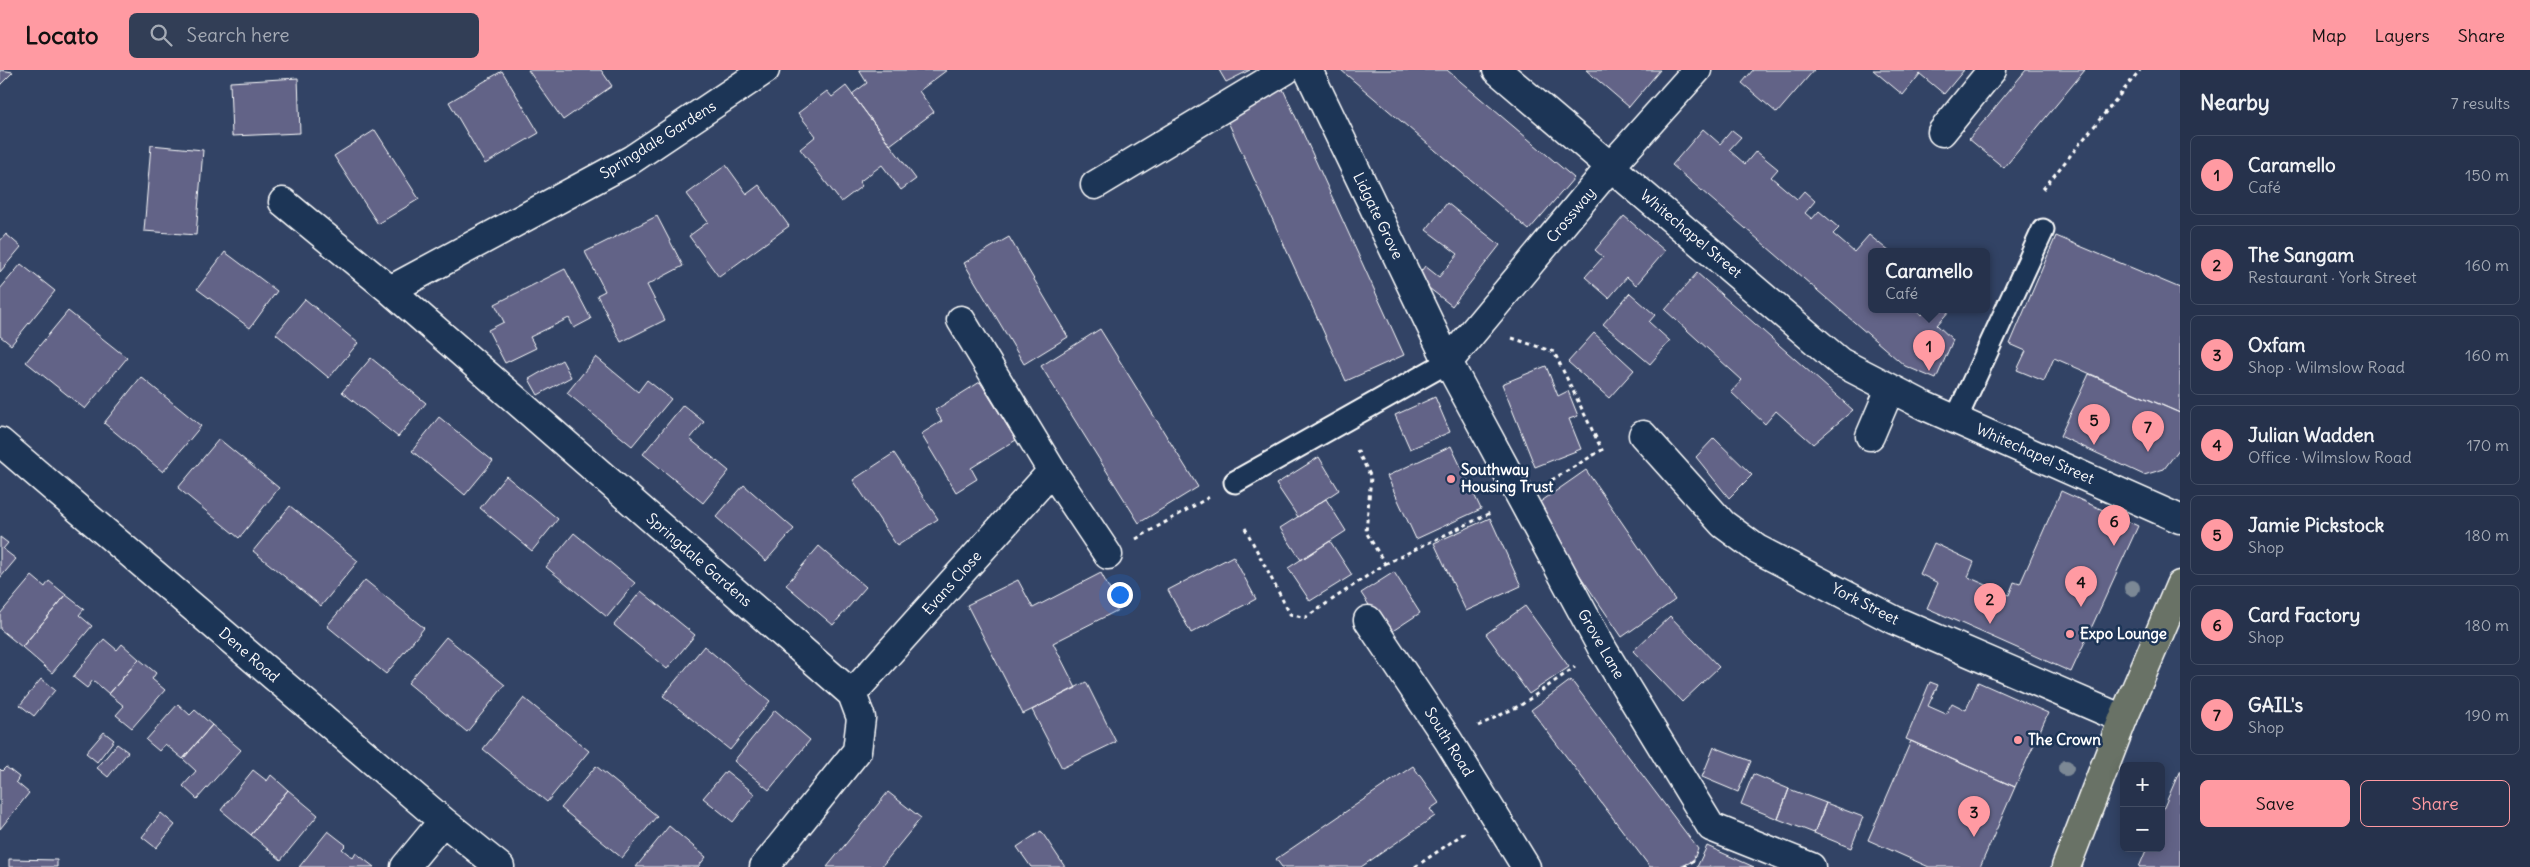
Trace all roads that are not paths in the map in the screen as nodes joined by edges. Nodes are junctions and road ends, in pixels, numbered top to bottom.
1 (765, 70) edge
2 (1286, 70) edge
3 (1308, 70) edge
4 (1497, 70) edge
5 (1696, 70) edge
6 (1992, 70) edge
7 (1942, 132) dead end
8 (1611, 166) junction
9 (1095, 185) dead end
10 (283, 202) dead end
11 (2043, 230) dead end
12 (390, 290) junction
13 (961, 320) dead end
14 (1448, 362) junction
15 (1890, 389) junction
16 (1956, 419) junction
17 (1643, 435) dead end
18 (1870, 436) dead end
19 (0, 442) edge
20 (1052, 471) junction
21 (1235, 482) road end
22 (2180, 519) edge
23 (1108, 555) road end
24 (2180, 585) edge
25 (1368, 620) dead end
26 (852, 694) junction
27 (2124, 719) junction
28 (443, 821) junction
29 (405, 867) edge
30 (500, 867) edge
31 (764, 867) edge
32 (1526, 867) edge
33 (1811, 867) edge
34 (2066, 867) edge

1 - 12 street, Springdale Gardens
2 - 9 street
3 - 14 street, Lidgate Grove
4 - 8 street, Whitechapel Street
5 - 8 street, Crossway
6 - 7 street
8 - 14 street, Crossway
8 - 15 street, Whitechapel Street
10 - 12 street, Springdale Gardens
11 - 16 lane
12 - 26 street, Springdale Gardens
13 - 20 street
14 - 21 lane
14 - 33 street, Grove Lane
15 - 16 street, Whitechapel Street
15 - 18 street
16 - 22 street, Whitechapel Street
17 - 27 street, York Street
19 - 28 street, Dene Road
20 - 23 street
20 - 26 street, Evans Close
24 - 27 main road
25 - 32 street, South Road
26 - 31 street, Springdale Gardens
27 - 34 main road
28 - 29 street
28 - 30 street, Dene Road

